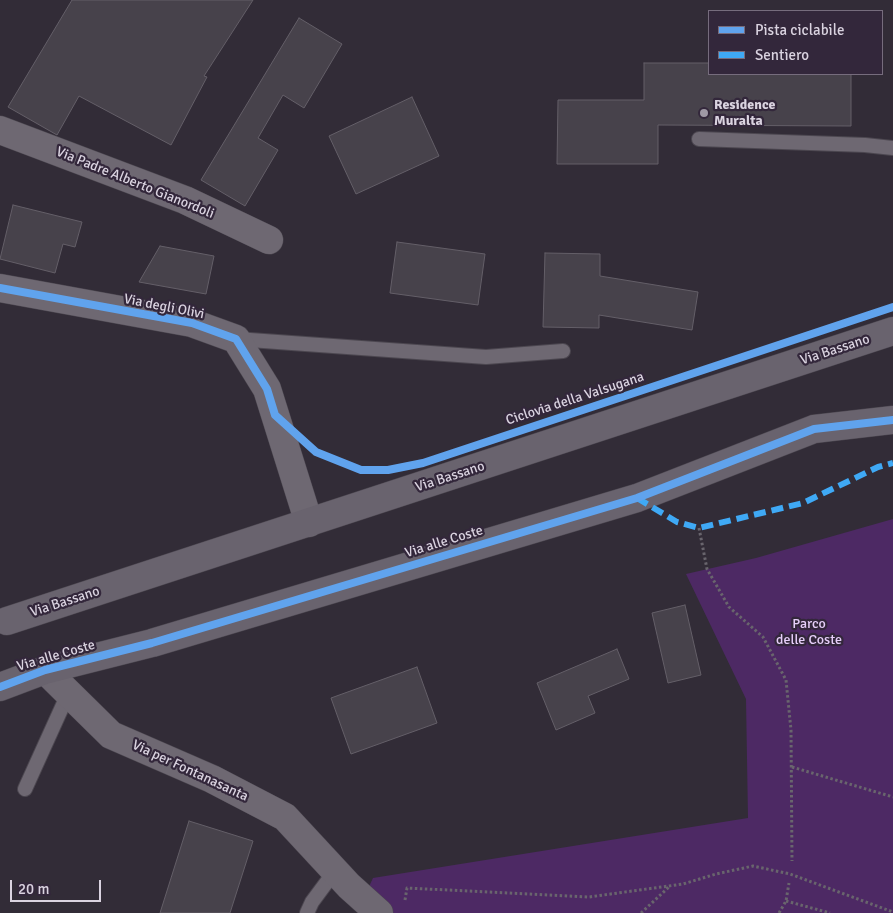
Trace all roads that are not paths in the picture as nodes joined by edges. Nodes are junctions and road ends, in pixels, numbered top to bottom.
1 (0, 130) edge
2 (699, 139) dead end
3 (893, 148) edge
4 (269, 240) dead end
5 (0, 288) edge
6 (893, 331) edge
7 (236, 339) junction
8 (563, 351) dead end
9 (893, 420) edge
10 (309, 523) junction
11 (7, 621) dead end
12 (45, 670) junction
13 (0, 687) edge
14 (68, 694) junction
15 (24, 789) dead end
16 (335, 871) junction
17 (307, 913) edge
18 (379, 913) edge

1 - 4 street, Via Padre Alberto Gianordoli
2 - 3 lane
5 - 7 street, Via degli Olivi
6 - 10 main road, Via Bassano
7 - 8 lane, Via degli Olivi
7 - 10 street
9 - 12 main road, Via alle Coste
10 - 11 main road, Via Bassano
12 - 13 main road, Via alle Coste
12 - 14 street, Via per Fontanasanta
14 - 15 lane
14 - 16 street, Via per Fontanasanta
16 - 17 lane
16 - 18 street, Via per Fontanasanta

